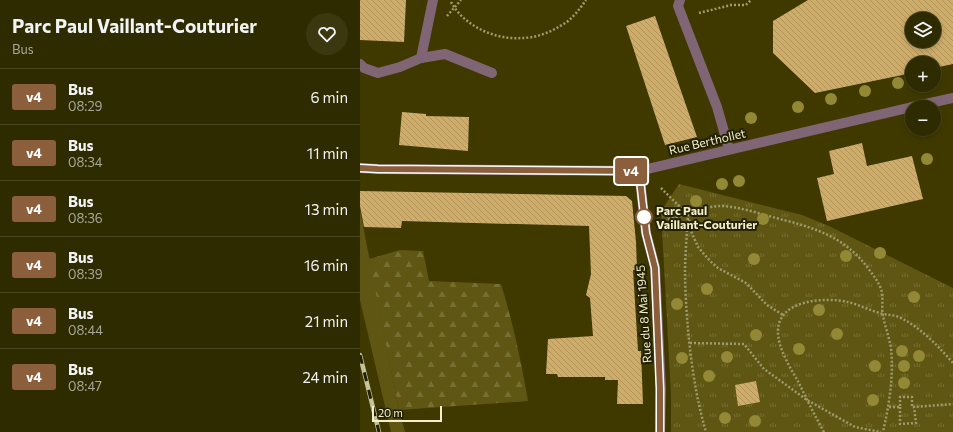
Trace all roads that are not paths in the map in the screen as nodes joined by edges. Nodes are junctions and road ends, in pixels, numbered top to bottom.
1 (432, 0) edge
2 (678, 2) edge
3 (421, 58) junction
4 (360, 64) edge
5 (492, 73) dead end
6 (953, 98) edge
7 (941, 101) edge
8 (905, 109) edge
9 (729, 149) junction
10 (360, 168) edge
11 (639, 171) junction
12 (660, 432) edge

1 - 3 street
2 - 9 street
3 - 4 street
3 - 5 street
6 - 7 street, Rue Berthollet
8 - 9 street, Rue Berthollet
9 - 11 street, Rue Berthollet
10 - 11 street, Rue Berthollet
11 - 12 street, Rue du 8 Mai 1945

